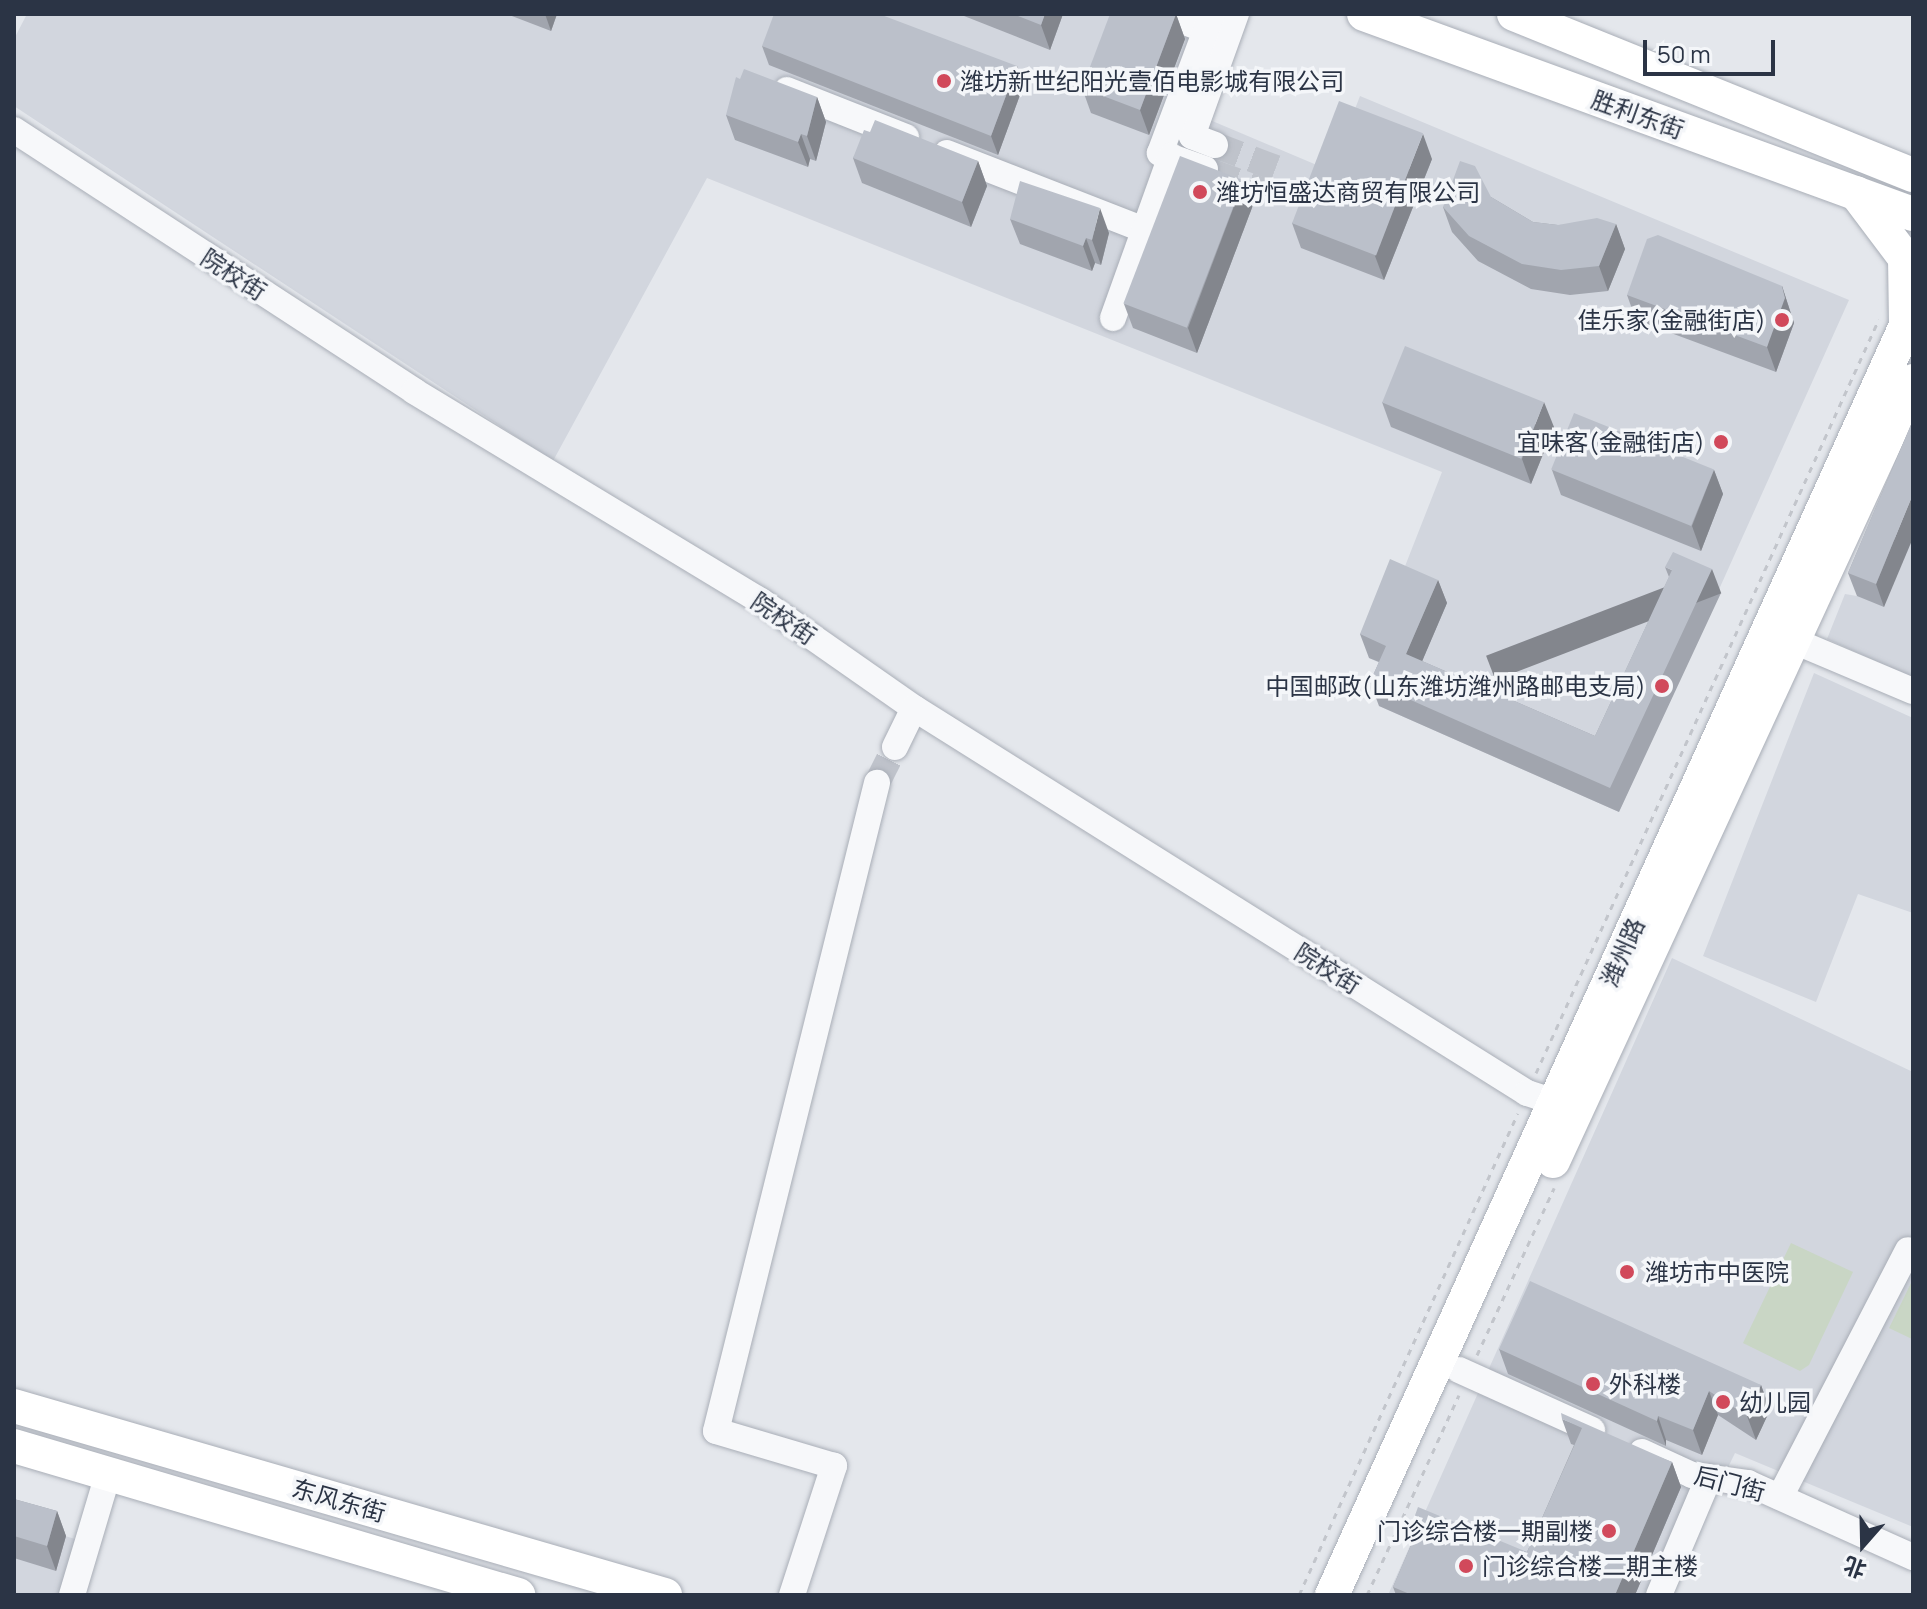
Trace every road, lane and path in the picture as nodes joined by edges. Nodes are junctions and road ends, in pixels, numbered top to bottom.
1 (1164, 14) edge
2 (1236, 14) edge
3 (1364, 14) edge
4 (1514, 14) edge
5 (1209, 22) edge
6 (767, 82) edge
7 (14, 130) edge
8 (1171, 156) junction
9 (1913, 175) edge
10 (1856, 193) junction
11 (1913, 214) edge
12 (1144, 230) junction
13 (1901, 313) edge
14 (1113, 318) dead end
15 (1913, 381) edge
16 (1792, 640) junction
17 (1913, 691) edge
18 (914, 708) junction
19 (895, 747) tunnel mouth
20 (877, 783) tunnel mouth
21 (1541, 1097) junction
22 (1908, 1250) dead end
23 (1459, 1370) junction
24 (14, 1406) edge
25 (14, 1446) edge
26 (108, 1474) junction
27 (1709, 1477) junction
28 (1780, 1497) junction
29 (1913, 1557) edge
30 (72, 1595) edge
31 (518, 1595) edge
32 (665, 1595) edge
33 (792, 1595) edge
34 (1299, 1595) edge
35 (1332, 1595) edge
36 (1356, 1595) edge
37 (1659, 1595) edge

1 - 5 street
2 - 8 street
3 - 10 main road, 胜利东街
4 - 9 main road, 胜利东街
5 - 8 street
6 - 12 street
7 - 18 street, 院校街
8 - 12 street
10 - 11 main road, 胜利东街
10 - 13 main road
12 - 14 street
13 - 21 main road, 潍州路
13 - 21 path
15 - 16 main road, 潍州路
16 - 17 street
16 - 23 main road, 潍州路
18 - 19 street
18 - 21 street, 院校街
20 - 33 street
21 - 34 path
21 - 35 main road, 潍州路
22 - 28 street
23 - 27 street, 后门街
23 - 36 main road, 潍州路
24 - 32 main road, 东风东街
25 - 26 main road, 东风东街
26 - 30 street
26 - 31 main road, 东风东街
27 - 28 street, 后门街
27 - 37 street
28 - 29 street, 后门街

